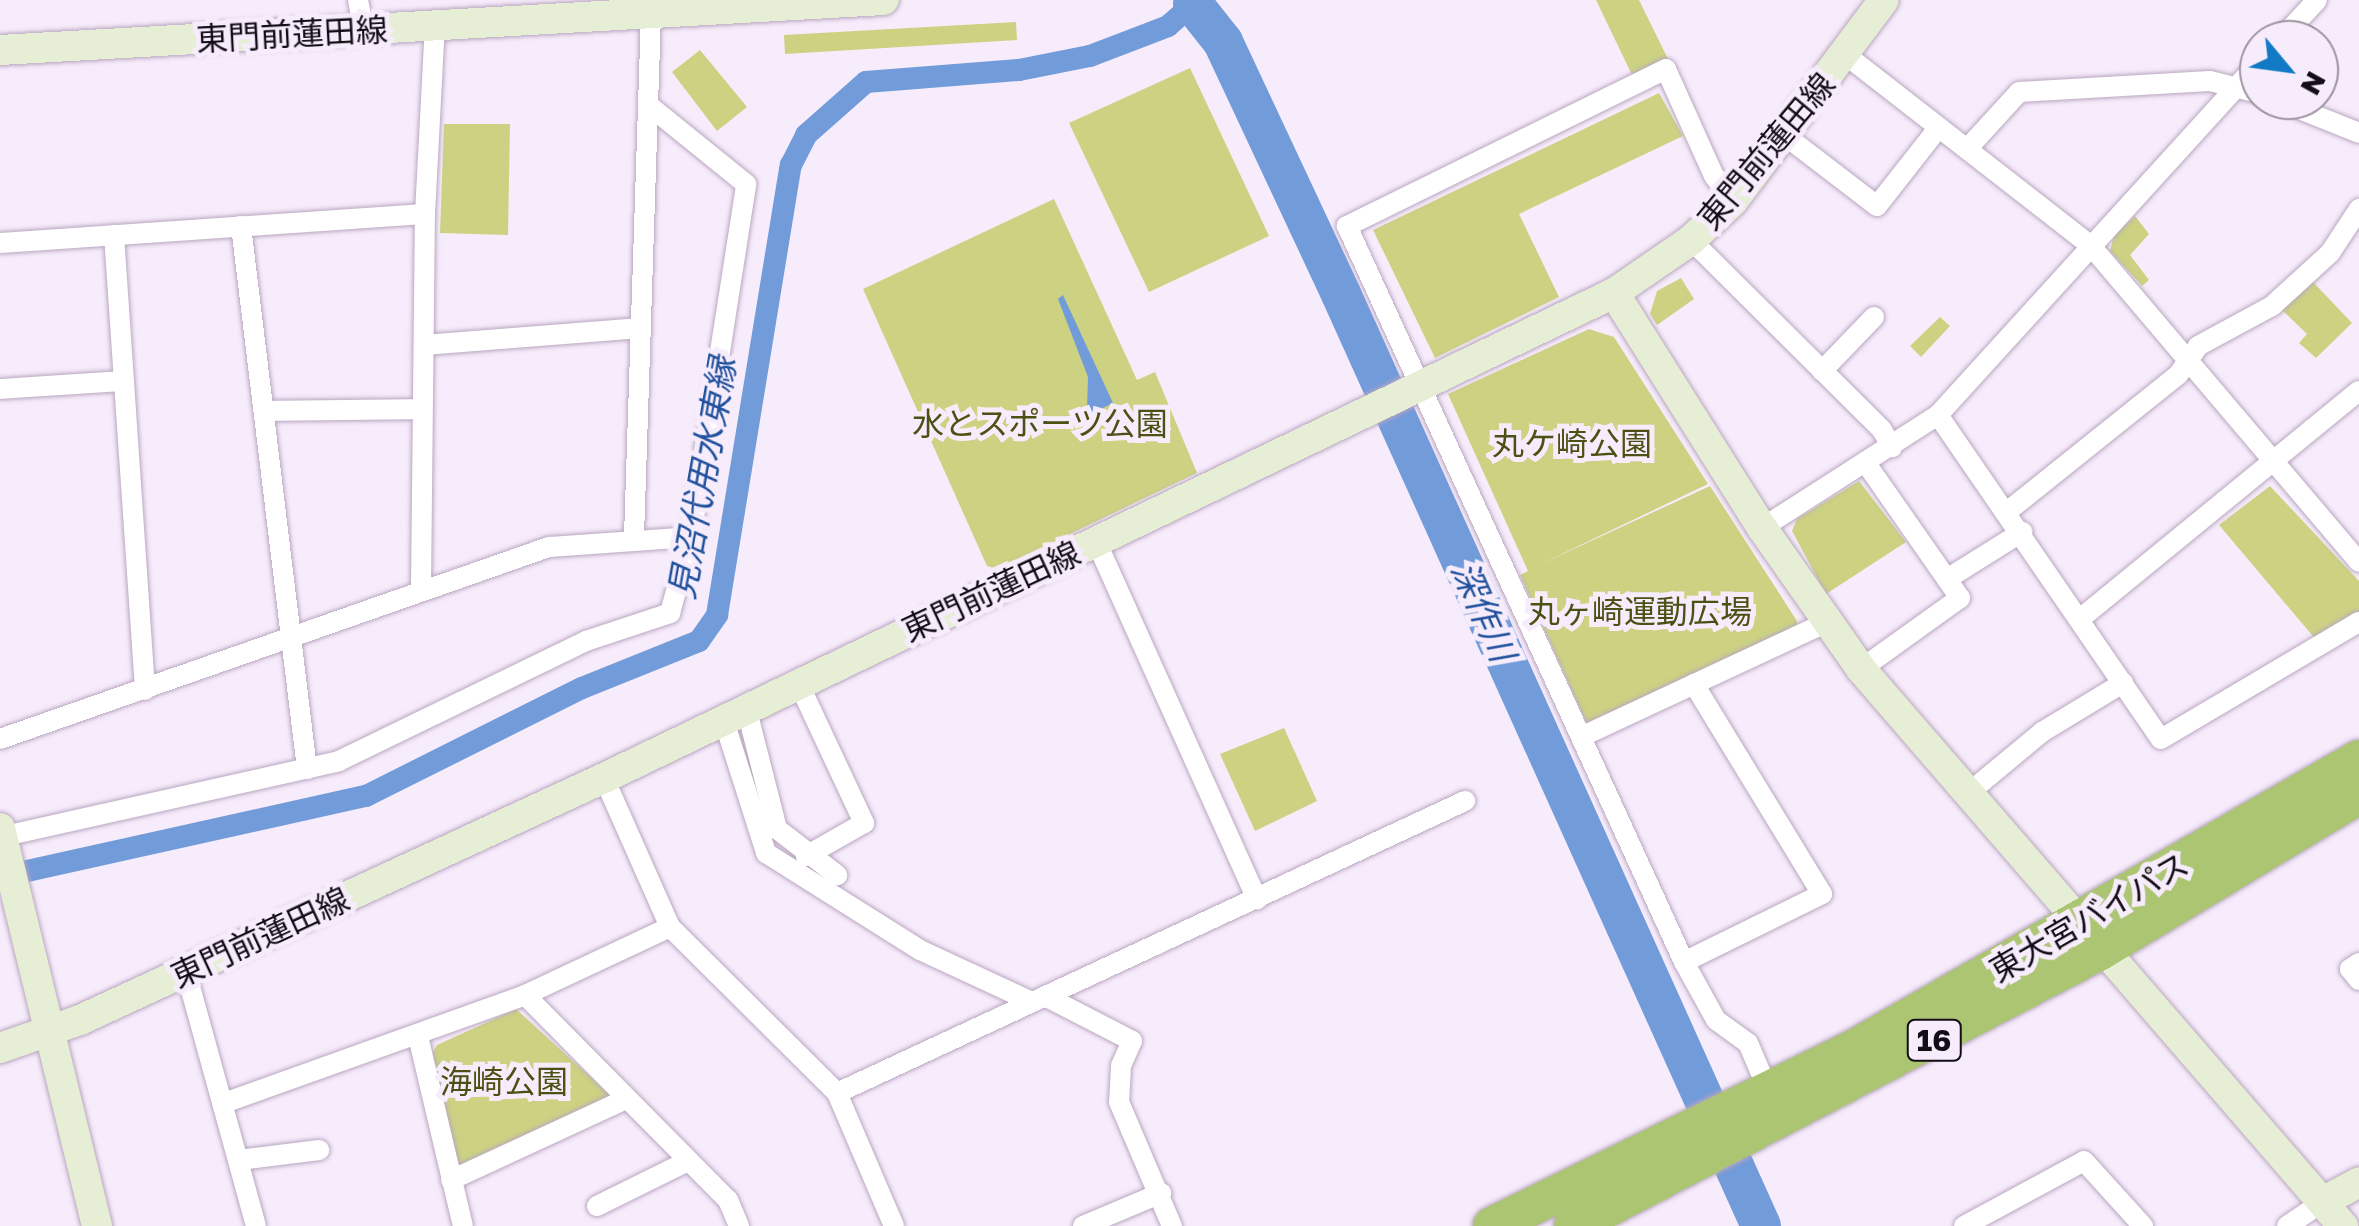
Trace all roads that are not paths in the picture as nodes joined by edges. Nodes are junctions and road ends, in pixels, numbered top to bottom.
1 (358, 0) edge
2 (884, 0) edge
3 (1884, 0) edge
4 (2318, 0) edge
5 (651, 14) junction
6 (2299, 20) edge
7 (434, 26) junction
8 (364, 30) junction
9 (0, 50) edge
10 (1846, 55) junction
11 (2238, 84) joint
12 (651, 107) junction
13 (2327, 120) edge
14 (1938, 127) junction
15 (2359, 133) edge
16 (1786, 137) junction
17 (1967, 149) junction
18 (1733, 201) junction
19 (2359, 209) edge
20 (425, 214) junction
21 (241, 226) junction
22 (114, 235) junction
23 (1692, 240) junction
24 (0, 243) edge
25 (2091, 246) junction
26 (1614, 293) junction
27 (1874, 317) dead end
28 (640, 328) junction
29 (424, 346) junction
30 (2188, 359) junction
31 (1822, 372) junction
32 (124, 381) junction
33 (1417, 388) junction
34 (0, 389) edge
35 (2359, 391) edge
36 (421, 408) junction
37 (267, 412) junction
38 (1938, 415) junction
39 (1892, 447) junction
40 (2275, 456) junction
41 (1865, 462) junction
42 (2008, 511) junction
43 (1762, 528) junction
44 (2022, 532) junction
45 (634, 537) junction
46 (690, 537) junction
47 (1096, 541) junction
48 (2359, 562) edge
49 (1948, 579) junction
50 (422, 588) junction
51 (2080, 619) junction
52 (1827, 622) junction
53 (2359, 622) edge
54 (290, 636) junction
55 (1861, 670) junction
56 (798, 682) junction
57 (2123, 682) junction
58 (1694, 684) junction
59 (145, 690) junction
60 (734, 712) junction
61 (1585, 734) junction
62 (0, 740) edge
63 (2359, 759) edge
64 (307, 769) junction
65 (604, 778) junction
66 (2359, 795) edge
67 (1964, 796) junction
68 (1465, 801) dead end
69 (4, 848) edge
70 (806, 856) junction
71 (837, 875) dead end
72 (1257, 899) junction
73 (670, 927) junction
74 (2090, 938) junction
75 (1684, 962) junction
76 (2359, 964) edge
77 (186, 972) junction
78 (2359, 980) edge
79 (524, 994) junction
80 (1039, 999) junction
81 (48, 1032) junction
82 (418, 1036) junction
83 (0, 1048) edge
84 (838, 1093) junction
85 (626, 1099) junction
86 (224, 1103) junction
87 (1763, 1107) junction
88 (1695, 1148) junction
89 (319, 1150) dead end
90 (239, 1160) junction
91 (688, 1161) junction
92 (452, 1180) junction
93 (2359, 1182) edge
94 (1161, 1193) junction
95 (2324, 1201) junction
96 (597, 1206) dead end
97 (97, 1226) edge
98 (256, 1226) edge
99 (462, 1226) edge
100 (740, 1226) edge
101 (894, 1226) edge
102 (1083, 1226) edge
103 (1172, 1226) edge
104 (1492, 1226) edge
105 (1573, 1226) edge
106 (1964, 1226) edge
107 (2143, 1226) edge
108 (2287, 1226) edge
109 (2344, 1226) edge

1 - 8 street
2 - 5 main road, 東門前蓮田線
3 - 10 main road, 東門前蓮田線
4 - 6 street
5 - 7 main road, 東門前蓮田線
5 - 12 street
7 - 8 main road, 東門前蓮田線
7 - 20 street
8 - 9 main road, 東門前蓮田線
10 - 14 street
10 - 16 main road, 東門前蓮田線
11 - 17 street
11 - 25 street
12 - 28 street
12 - 46 street
13 - 15 street
14 - 16 street
14 - 17 street
16 - 18 main road, 東門前蓮田線
17 - 25 street
18 - 23 main road, 東門前蓮田線
18 - 33 street
19 - 30 street
20 - 21 street
20 - 29 street
21 - 22 street
21 - 37 street
22 - 24 street
22 - 32 street
23 - 26 main road, 東門前蓮田線
23 - 31 street
25 - 30 street
25 - 38 street
26 - 33 main road, 東門前蓮田線
26 - 43 main road
27 - 31 street
28 - 29 street
28 - 45 street
29 - 36 street
30 - 40 street
30 - 42 street
31 - 39 street
32 - 34 street
32 - 59 street
33 - 47 main road, 東門前蓮田線
33 - 61 street
35 - 40 street
36 - 37 street
36 - 50 street
37 - 54 street
38 - 39 street
38 - 42 street
39 - 41 street
40 - 48 street
40 - 51 street
41 - 43 street
41 - 49 street
42 - 44 street
43 - 52 main road
44 - 49 street
44 - 51 street
45 - 46 street
45 - 50 street
46 - 64 street
47 - 56 main road, 東門前蓮田線
47 - 72 street
49 - 55 street
50 - 54 street
51 - 57 street
52 - 55 main road
52 - 58 street
53 - 57 street
54 - 59 street
54 - 64 street
55 - 67 main road
56 - 60 main road, 東門前蓮田線
56 - 70 street
57 - 67 street
58 - 61 street
58 - 75 street
59 - 62 street
60 - 65 main road, 東門前蓮田線
60 - 70 street
60 - 80 street
61 - 75 street
63 - 74 highway, 東大宮バイパス / 16
64 - 69 street
65 - 73 street
65 - 77 main road, 東門前蓮田線
66 - 74 highway, 東大宮バイパス / 16
67 - 74 main road
68 - 72 street
69 - 81 main road
70 - 71 street
72 - 80 street
73 - 79 street
73 - 84 street
74 - 87 highway, 東大宮バイパス / 16
74 - 95 main road
75 - 87 street
76 - 78 street
77 - 81 main road, 東門前蓮田線
77 - 86 street
79 - 82 street
79 - 85 street
80 - 84 street
80 - 94 street
81 - 83 main road, 東門前蓮田線
81 - 97 main road
82 - 86 street
82 - 92 street
84 - 101 street
85 - 91 street
85 - 92 street
86 - 90 street
87 - 88 highway, 東大宮バイパス / 16
88 - 104 highway, 東大宮バイパス / 16
88 - 105 highway, 東大宮バイパス / 16
89 - 90 street
90 - 98 street
91 - 96 street
91 - 100 street
92 - 99 street
93 - 95 main road
94 - 102 street
94 - 103 street
95 - 108 street
95 - 109 main road
106 - 107 street

